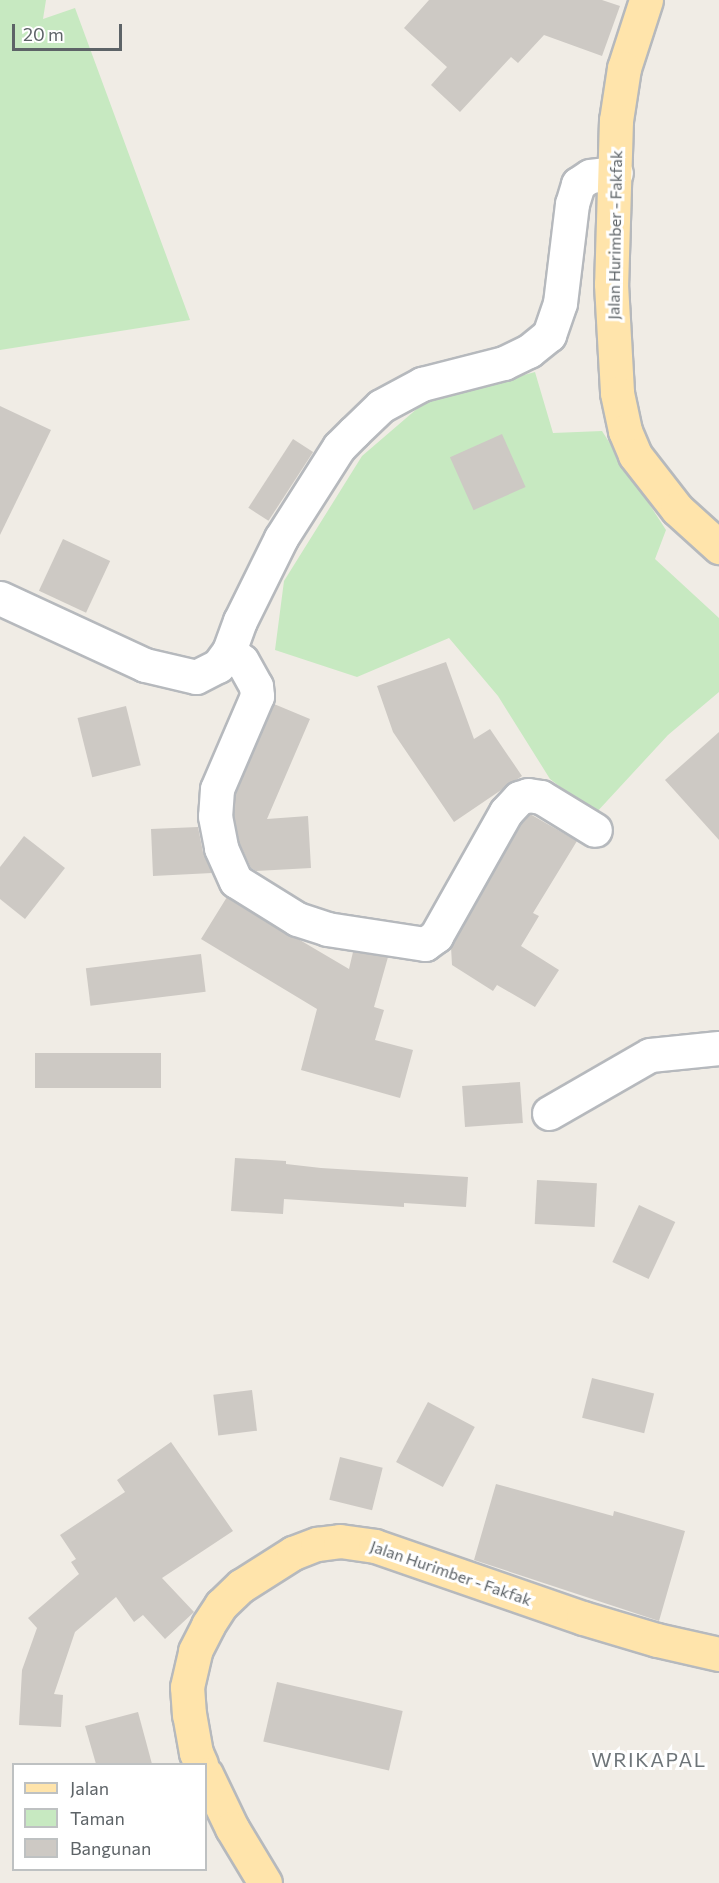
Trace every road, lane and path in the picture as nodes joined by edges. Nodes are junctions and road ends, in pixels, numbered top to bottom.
1 (646, 0) edge
2 (616, 173) junction
3 (719, 547) edge
4 (0, 598) edge
5 (229, 651) junction
6 (595, 830) dead end
7 (719, 1048) edge
8 (549, 1113) dead end
9 (719, 1654) edge
10 (200, 1763) edge
11 (207, 1776) edge
12 (265, 1883) edge

1 - 2 main road, Jalan Hurimber - Fakfak
2 - 3 main road, Jalan Hurimber - Fakfak
2 - 5 street
4 - 5 street
5 - 6 street
7 - 8 street
9 - 10 main road, Jalan Hurimber - Fakfak
11 - 12 main road

